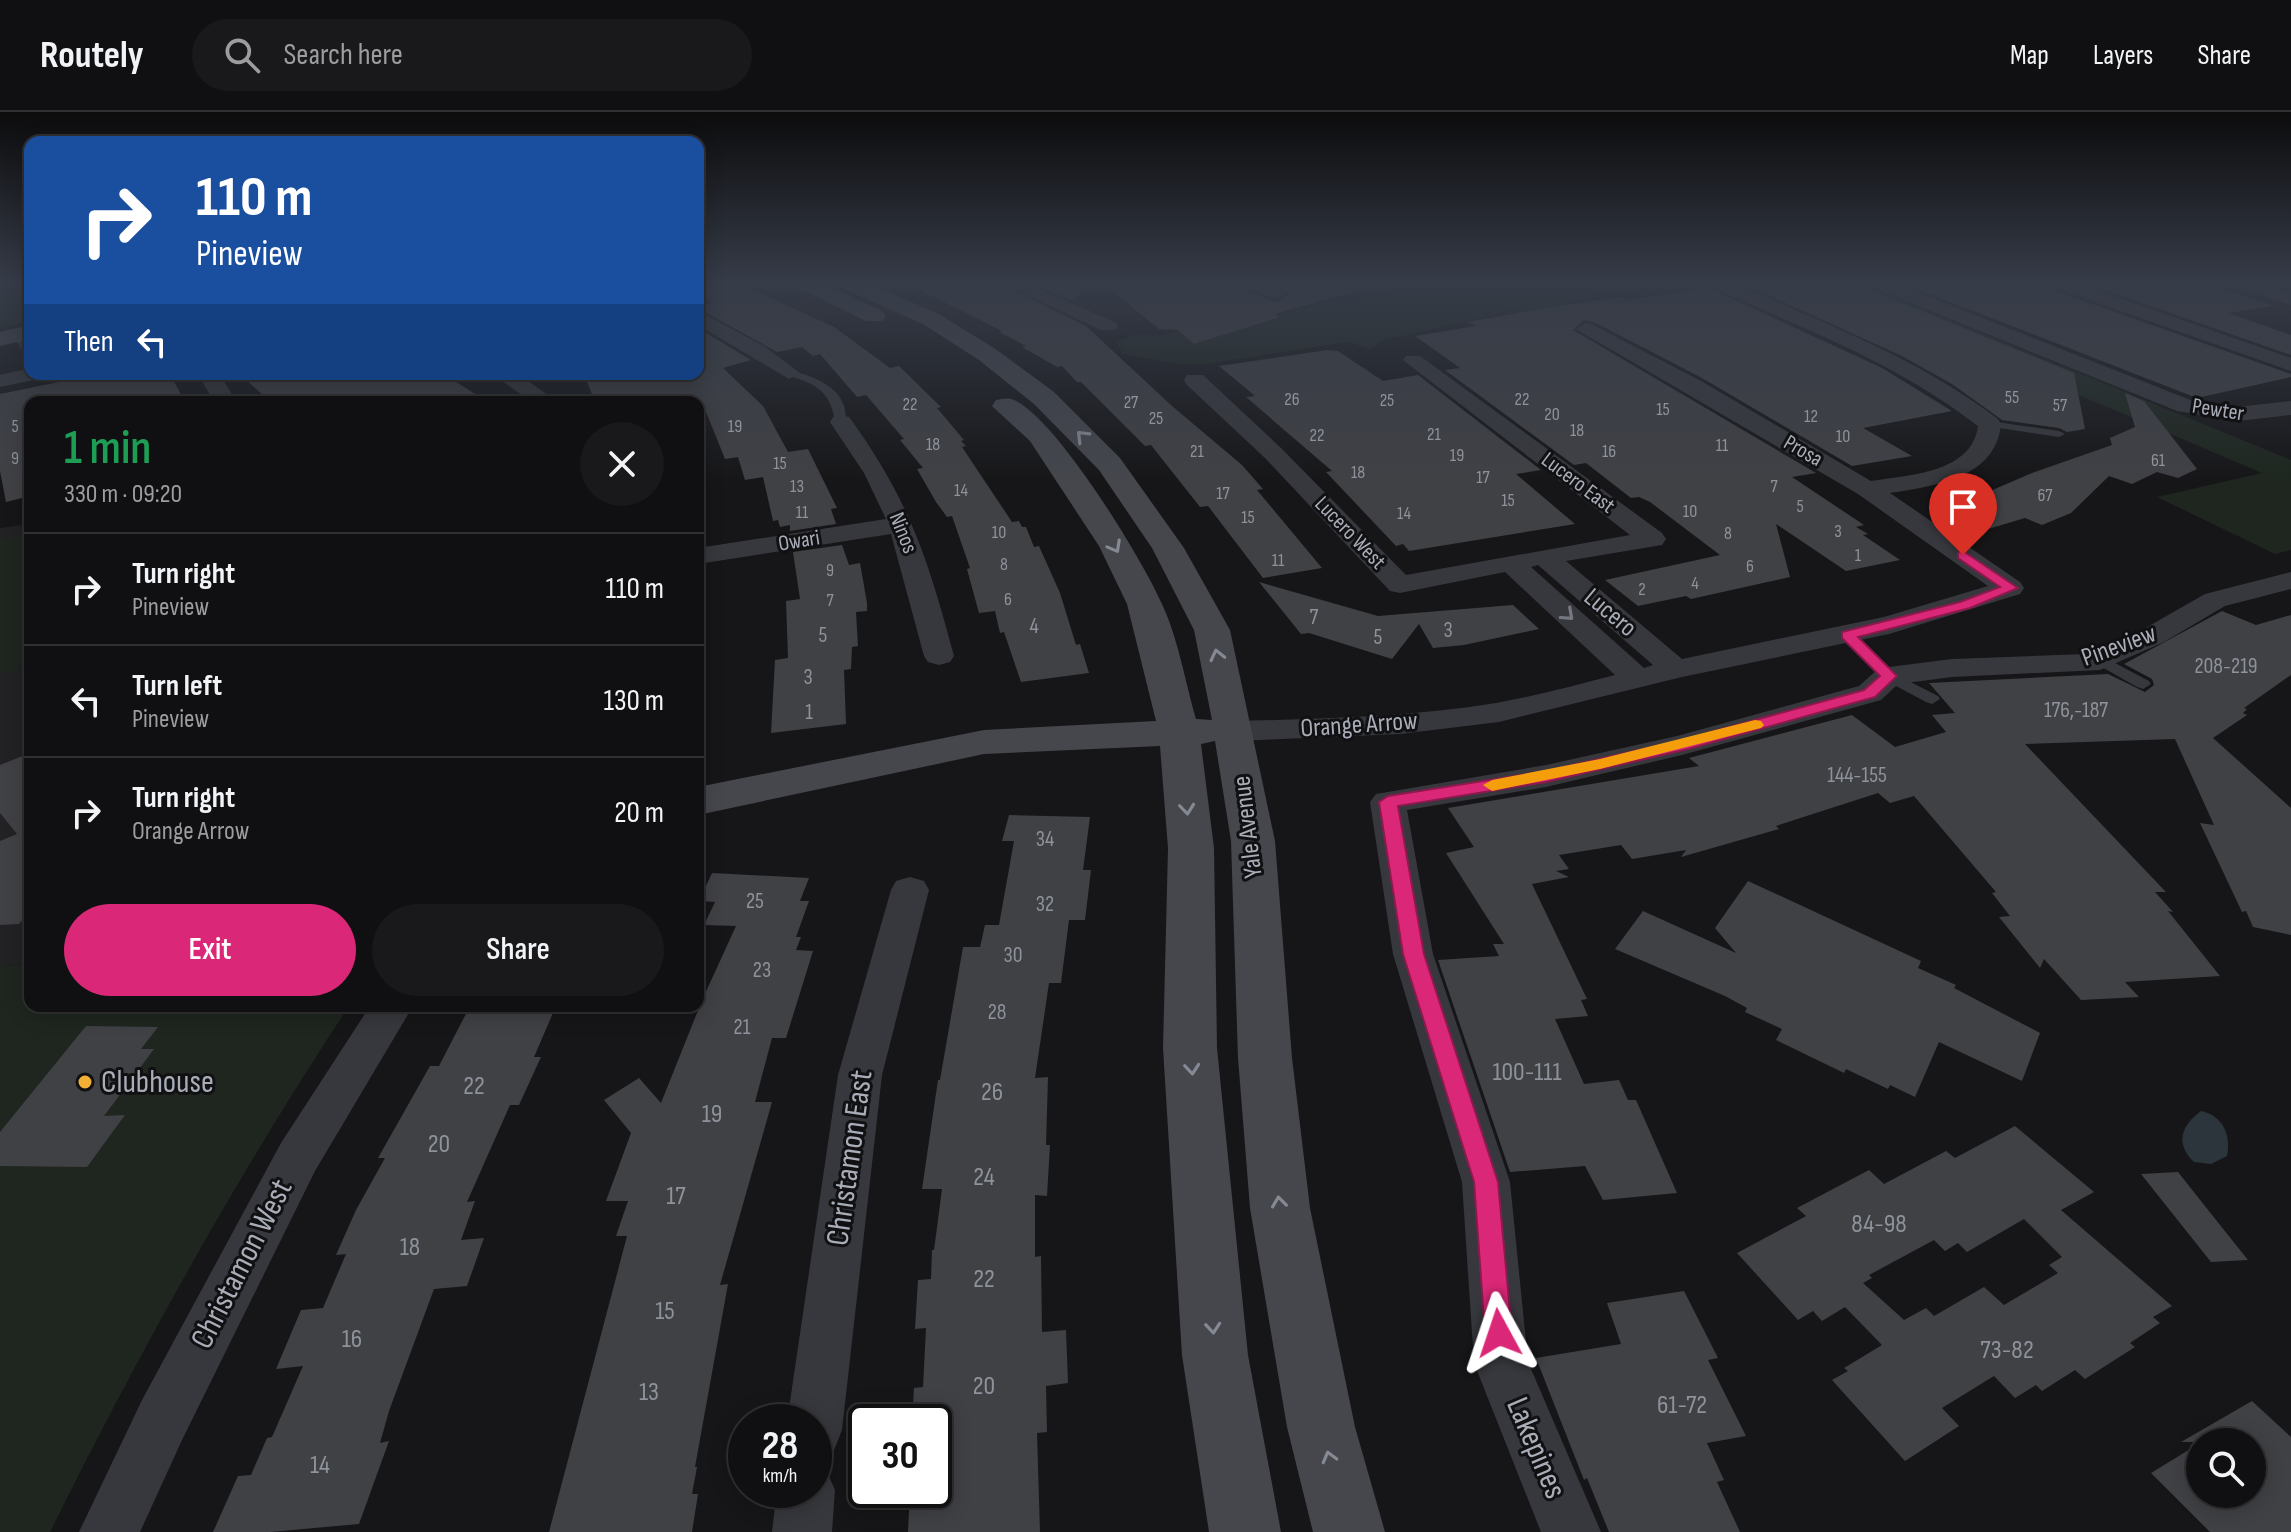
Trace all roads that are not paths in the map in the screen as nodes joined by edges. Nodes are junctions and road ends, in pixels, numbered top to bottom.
1 (757, 350) edge
2 (931, 350) edge
3 (981, 350) edge
4 (1626, 350) edge
5 (1865, 350) edge
6 (2046, 350) edge
7 (2249, 350) edge
8 (1413, 360) dead end
9 (2291, 365) edge
10 (955, 366) dead end
11 (789, 373) joint
12 (24, 375) edge
13 (512, 380) edge
14 (1195, 380) dead end
15 (0, 381) edge
16 (989, 391) dead end
17 (538, 396) edge
18 (2291, 408) edge
19 (841, 422) joint
20 (1990, 424) junction
21 (2059, 434) dead end
22 (1867, 489) junction
23 (901, 525) junction
24 (704, 555) edge
25 (1544, 556) junction
26 (1511, 563) junction
27 (2291, 580) edge
28 (2010, 588) joint
29 (1848, 635) junction
30 (939, 656) dead end
31 (2098, 659) junction
32 (1676, 669) junction
33 (1889, 676) junction
34 (1638, 679) junction
35 (2143, 684) dead end
36 (1932, 699) dead end
37 (1179, 731) junction
38 (1234, 731) junction
39 (704, 800) edge
40 (1388, 802) joint
41 (910, 890) dead end
42 (388, 1012) edge
43 (817, 1404) edge
44 (804, 1508) edge
45 (109, 1532) edge
46 (802, 1532) edge
47 (1245, 1532) edge
48 (1349, 1532) edge
49 (1571, 1532) edge

1 - 11 street
2 - 10 main road
38 -> 3 main road, Yale Avenue
4 - 22 street, Prosa
5 - 20 street
6 - 18 street, Pewter
7 - 9 street
8 - 25 street, Lucero East
11 - 19 lane
12 - 15 street
13 - 17 street
14 - 26 street, Lucero West
16 -> 37 main road
19 - 23 street, Ninos
20 - 21 lane
20 - 22 street
22 - 28 street, Prosa
23 - 24 street, Owari
23 - 30 street, Ninos
25 - 26 street, Lucero West
25 - 32 street, Lucero
26 -> 34 street, Lucero
27 - 31 street, Pineview
28 - 29 street, Orange Arrow
29 - 32 street, Orange Arrow
29 - 33 street
31 - 33 street, Pineview
31 - 35 lane
32 - 34 street, Orange Arrow
33 - 36 lane
33 - 40 street, Pineview
34 - 38 street, Orange Arrow
37 - 38 main road, Orange Arrow
37 - 39 main road, Orange Arrow
37 -> 47 main road
48 -> 38 main road, Yale Avenue
40 - 49 street, Lakepines
41 - 43 street, Christamon East
42 - 45 street, Christamon West
44 - 46 street

